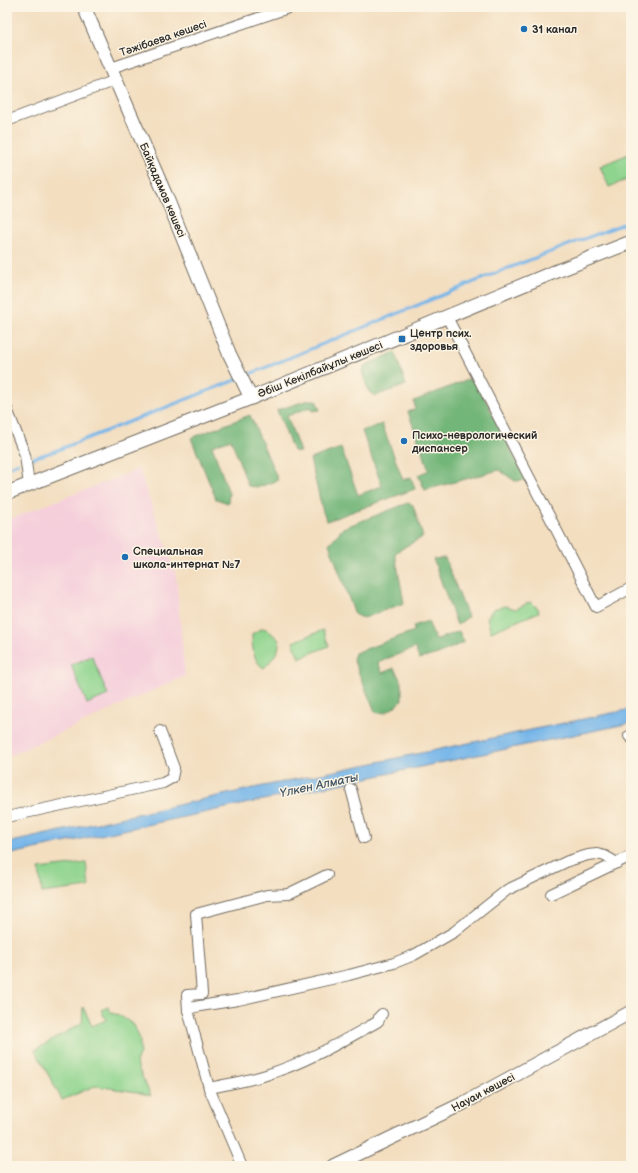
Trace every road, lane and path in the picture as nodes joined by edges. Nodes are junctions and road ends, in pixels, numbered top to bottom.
1 (84, 7) edge
2 (291, 7) edge
3 (113, 74) junction
4 (7, 121) edge
5 (631, 242) edge
6 (447, 317) junction
7 (251, 398) junction
8 (7, 409) edge
9 (29, 484) junction
10 (7, 494) edge
11 (631, 588) edge
12 (160, 731) dead end
13 (351, 789) dead end
14 (7, 817) edge
15 (364, 838) dead end
16 (631, 856) edge
17 (617, 863) junction
18 (327, 875) dead end
19 (551, 894) dead end
20 (188, 1010) junction
21 (631, 1012) edge
22 (382, 1014) dead end
23 (209, 1088) junction
24 (242, 1166) edge
25 (333, 1166) edge

1 - 3 street, Байқадамов көшесі
2 - 3 street, Тәжібаева көшесі
3 - 4 street, Тәжібаева көшесі
3 - 7 street, Байқадамов көшесі
5 - 6 street, Әбіш Кекілбайұлы көшесі
6 - 7 street, Әбіш Кекілбайұлы көшесі
6 - 11 street
7 - 9 street, Әбіш Кекілбайұлы көшесі
8 - 9 street
9 - 10 street, Әбіш Кекілбайұлы көшесі
12 - 14 street
13 - 15 street
16 - 17 street
17 - 19 street
17 - 20 street
18 - 20 street
20 - 23 street
21 - 25 street, Науаи көшесі
22 - 23 street
23 - 24 street

